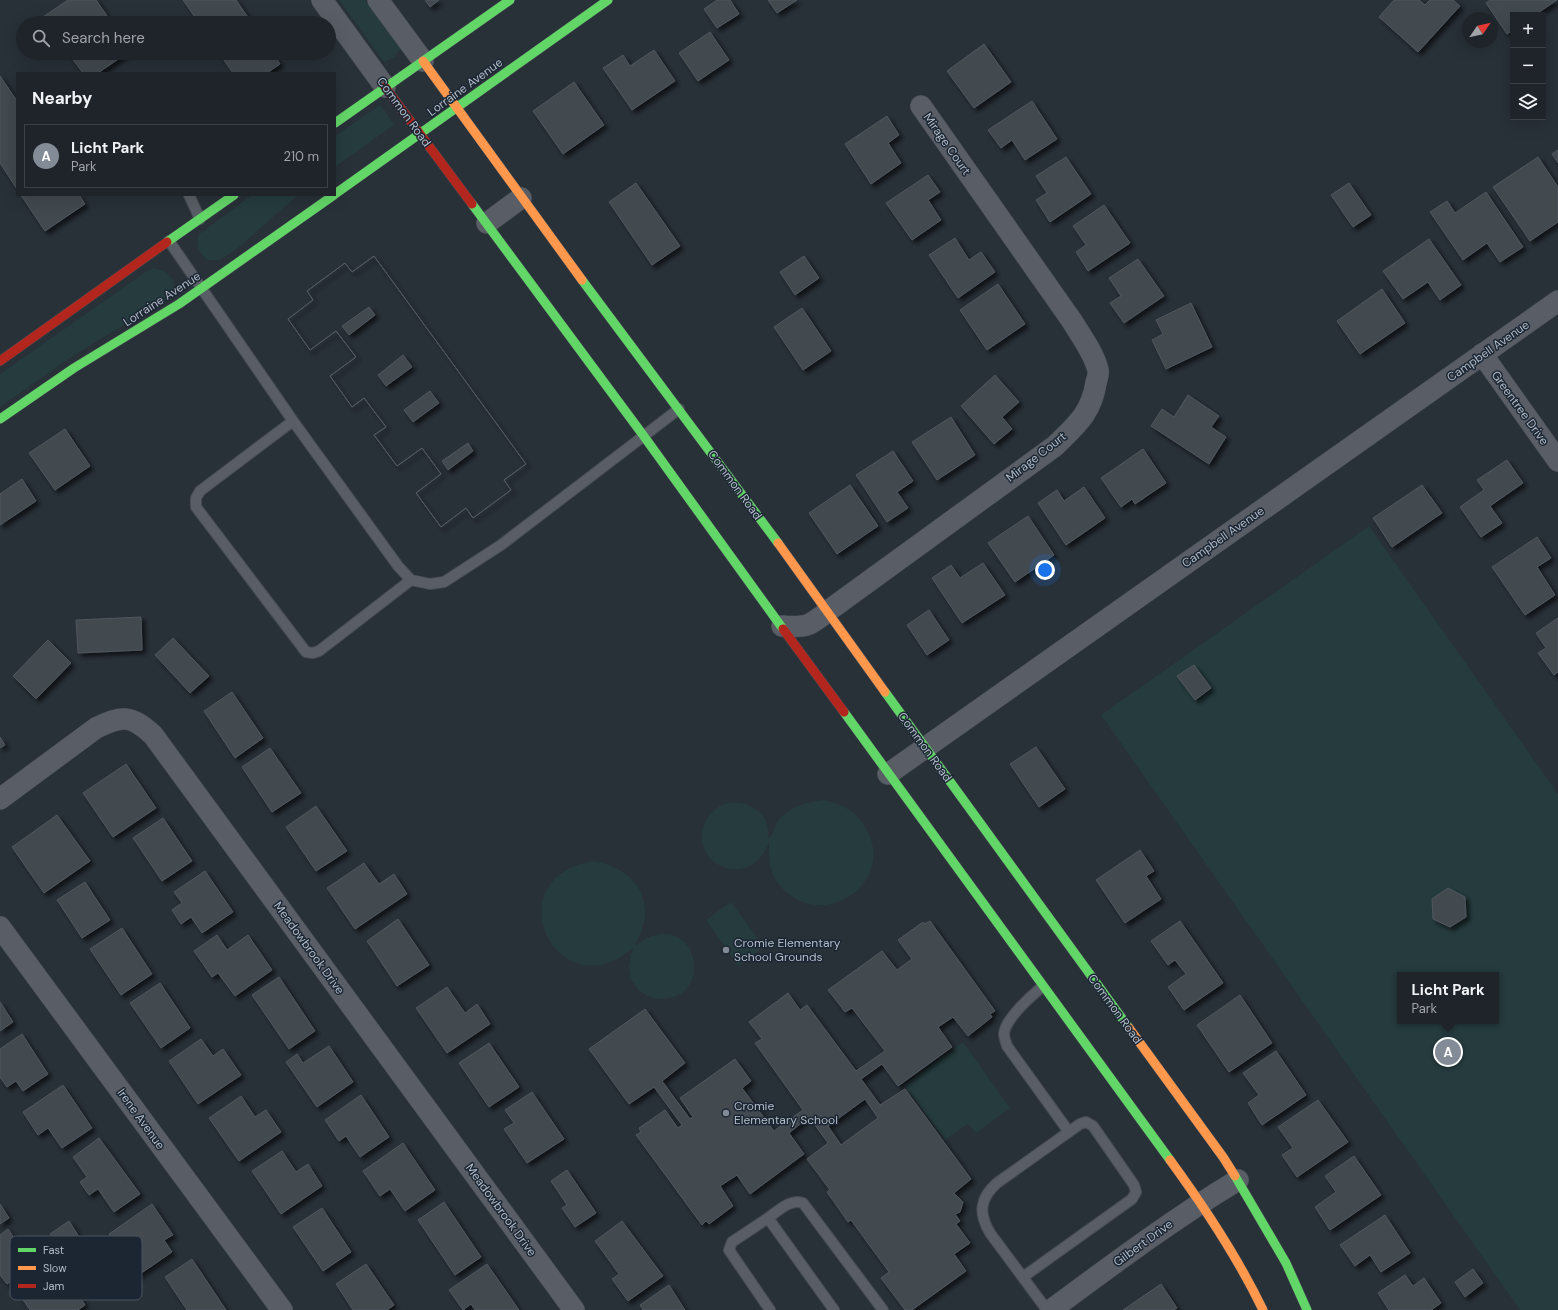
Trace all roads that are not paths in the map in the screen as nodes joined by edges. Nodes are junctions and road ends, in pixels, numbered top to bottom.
1 (322, 0) edge
2 (378, 0) edge
3 (510, 0) edge
4 (608, 0) edge
5 (334, 16) edge
6 (336, 19) edge
7 (423, 61) junction
8 (385, 87) junction
9 (921, 106) dead end
10 (457, 107) junction
11 (336, 122) edge
12 (419, 134) junction
13 (336, 194) edge
14 (189, 196) edge
15 (233, 196) edge
16 (333, 196) edge
17 (522, 198) junction
18 (200, 219) junction
19 (487, 223) junction
20 (169, 241) junction
21 (202, 288) junction
22 (1558, 301) edge
23 (1482, 354) junction
24 (0, 361) edge
25 (679, 409) junction
26 (0, 419) edge
27 (293, 421) junction
28 (643, 435) junction
29 (1558, 461) edge
30 (411, 580) junction
31 (828, 611) junction
32 (782, 626) junction
33 (925, 748) junction
34 (888, 774) junction
35 (0, 799) edge
36 (0, 927) edge
37 (1042, 987) junction
38 (1069, 1132) junction
39 (1238, 1180) junction
40 (1201, 1202) junction
41 (768, 1218) junction
42 (1023, 1277) junction
43 (282, 1310) edge
44 (574, 1310) edge
45 (770, 1310) edge
46 (834, 1310) edge
47 (883, 1310) edge
48 (1047, 1310) edge
49 (1051, 1310) edge
50 (1263, 1310) edge
51 (1307, 1310) edge

1 - 5 street, Common Road
2 - 7 street, Common Road
3 - 7 street
4 - 10 street, Lorraine Avenue
6 - 8 street, Common Road
7 - 8 street
7 - 10 street, Common Road
8 - 11 street
8 - 12 street, Common Road
9 - 31 street, Mirage Court
10 - 12 street, Lorraine Avenue
10 - 17 street, Common Road
12 - 13 street, Lorraine Avenue
12 - 19 street, Common Road
14 - 18 lane
15 - 18 street
16 - 21 street, Lorraine Avenue
17 - 19 street
17 - 25 street, Common Road
18 - 20 street
19 - 28 street, Common Road
20 - 21 lane
20 - 24 street
21 - 26 street, Lorraine Avenue
21 - 27 lane
22 - 23 street, Campbell Avenue
23 - 29 street, Greentree Drive
23 - 33 street, Campbell Avenue
25 - 28 lane
25 - 31 street, Common Road
27 - 30 lane
27 - 30 lane
28 - 30 lane
28 - 32 street, Common Road
31 - 32 street, Mirage Court
31 - 33 street, Common Road
32 - 34 street, Common Road
33 - 34 street, Campbell Avenue
33 - 39 street, Common Road
34 - 37 street, Common Road
35 - 44 street, Meadowbrook Drive
36 - 43 street, Irene Avenue
37 - 38 lane
37 - 40 street, Common Road
38 - 42 lane
38 - 42 lane
39 - 40 street, Gilbert Drive
39 - 51 street, Common Road
40 - 49 street, Gilbert Drive
40 - 50 street, Common Road
41 - 45 lane
41 - 46 lane
41 - 47 lane
42 - 48 lane

